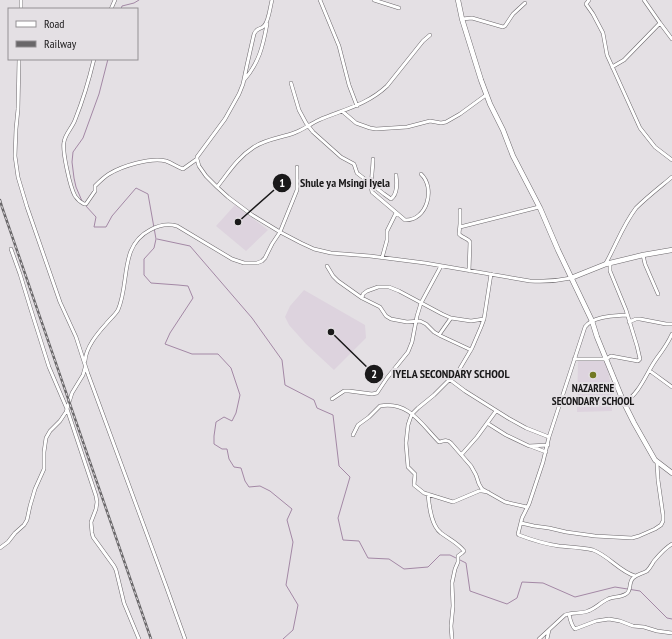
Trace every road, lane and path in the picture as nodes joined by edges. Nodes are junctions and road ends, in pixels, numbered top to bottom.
1 (272, 0) edge
2 (320, 0) edge
3 (374, 0) edge
4 (458, 0) edge
5 (589, 0) edge
6 (644, 0) edge
7 (525, 2) dead end
8 (399, 8) dead end
9 (462, 19) junction
10 (267, 22) junction
11 (660, 24) junction
12 (430, 35) dead end
13 (672, 39) edge
14 (19, 60) edge
15 (94, 60) edge
16 (612, 67) junction
17 (244, 81) junction
18 (291, 83) dead end
19 (486, 95) junction
20 (357, 106) junction
21 (342, 111) junction
22 (308, 125) junction
23 (197, 159) junction
24 (373, 159) dead end
25 (672, 160) edge
26 (297, 167) dead end
27 (421, 174) dead end
28 (396, 175) dead end
29 (672, 177) edge
30 (371, 184) junction
31 (217, 187) junction
32 (539, 207) junction
33 (460, 210) dead end
34 (396, 213) junction
35 (460, 227) junction
36 (280, 232) junction
37 (11, 249) dead end
38 (672, 250) edge
39 (643, 255) junction
40 (382, 258) junction
41 (608, 264) junction
42 (327, 266) dead end
43 (441, 266) junction
44 (469, 271) junction
45 (491, 274) junction
46 (571, 278) junction
47 (658, 294) dead end
48 (362, 298) junction
49 (421, 303) junction
50 (627, 315) junction
51 (451, 318) junction
52 (484, 319) junction
53 (416, 321) junction
54 (592, 321) junction
55 (629, 322) junction
56 (672, 324) edge
57 (672, 334) edge
58 (439, 335) junction
59 (471, 350) junction
60 (574, 358) junction
61 (606, 358) junction
62 (85, 364) junction
63 (650, 371) junction
64 (449, 379) junction
65 (672, 386) edge
66 (332, 400) dead end
67 (624, 403) junction
68 (67, 409) junction
69 (496, 411) junction
70 (412, 414) junction
71 (487, 423) junction
72 (353, 435) dead end
73 (549, 437) junction
74 (548, 445) junction
75 (529, 446) junction
76 (546, 452) junction
77 (462, 454) junction
78 (658, 463) junction
79 (672, 473) edge
80 (488, 492) junction
81 (428, 494) junction
82 (527, 507) junction
83 (521, 524) junction
84 (672, 544) edge
85 (0, 548) edge
86 (635, 576) junction
87 (569, 614) junction
88 (549, 630) junction
89 (672, 633) edge
90 (139, 639) edge
91 (185, 639) edge
92 (452, 639) edge
93 (539, 639) edge
94 (547, 639) edge

1 - 10 street
2 - 20 street
3 - 8 street
4 - 9 street
5 - 16 street
6 - 11 street
7 - 9 street
9 - 19 street
10 - 17 street
10 - 17 street
11 - 13 street
11 - 16 street
12 - 20 street
14 - 62 street
15 - 23 street
16 - 25 street
17 - 23 street
18 - 22 street
19 - 21 street
19 - 32 street
20 - 21 street
21 - 22 street
22 - 30 street
22 - 31 street
23 - 31 street
24 - 30 street
26 - 36 street
27 - 34 street
28 - 30 street
29 - 41 street
30 - 34 street
31 - 36 street
32 - 35 street
32 - 46 street
33 - 35 street
34 - 40 street
35 - 44 street
36 - 40 street
36 - 62 street
37 - 68 street
38 - 39 street
39 - 41 street
39 - 47 street
40 - 43 street
41 - 46 street
41 - 50 street
42 - 48 street
43 - 44 street
43 - 49 street
44 - 45 street
45 - 46 street
45 - 52 street
46 - 54 street
48 - 49 street
48 - 53 street
49 - 51 street
49 - 53 street
50 - 54 street
50 - 55 street
51 - 52 street
51 - 58 street
52 - 59 street
53 - 58 street
53 - 66 street
54 - 60 street
54 - 61 street
55 - 56 street
55 - 61 street
57 - 63 street
58 - 59 street
59 - 64 street
60 - 61 street
60 - 73 street
61 - 67 street
62 - 68 street
62 - 91 street
63 - 65 street
63 - 67 street
64 - 69 street
64 - 70 street
67 - 78 street
68 - 85 street
68 - 90 street
69 - 71 street
69 - 73 street
70 - 72 street
70 - 77 street
70 - 81 street
71 - 75 street
71 - 77 street
73 - 74 street
74 - 75 street
74 - 76 street
75 - 76 street
76 - 82 street
77 - 80 street
78 - 79 street
78 - 83 street
80 - 81 street
80 - 82 street
81 - 92 street
82 - 83 street
83 - 86 street
84 - 86 street
86 - 87 street
87 - 88 street
87 - 89 street
88 - 93 street
88 - 94 street

